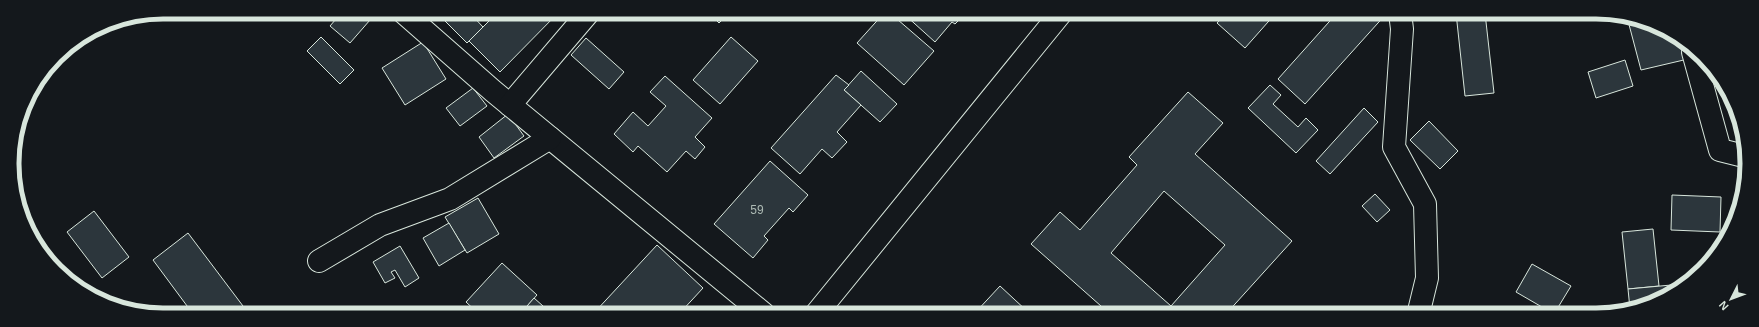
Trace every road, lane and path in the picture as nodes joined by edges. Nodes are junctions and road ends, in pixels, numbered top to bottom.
1 (411, 19) edge
2 (583, 19) edge
3 (1056, 19) edge
4 (1401, 19) edge
5 (1695, 58) edge
6 (510, 105) junction
7 (550, 138) junction
8 (1740, 155) edge
9 (319, 261) dead end
10 (757, 308) edge
11 (821, 308) edge
12 (1420, 308) edge

1 - 6 street
2 - 6 street
3 - 11 street
4 - 12 street
5 - 8 street
6 - 7 street
7 - 9 street
7 - 10 street

